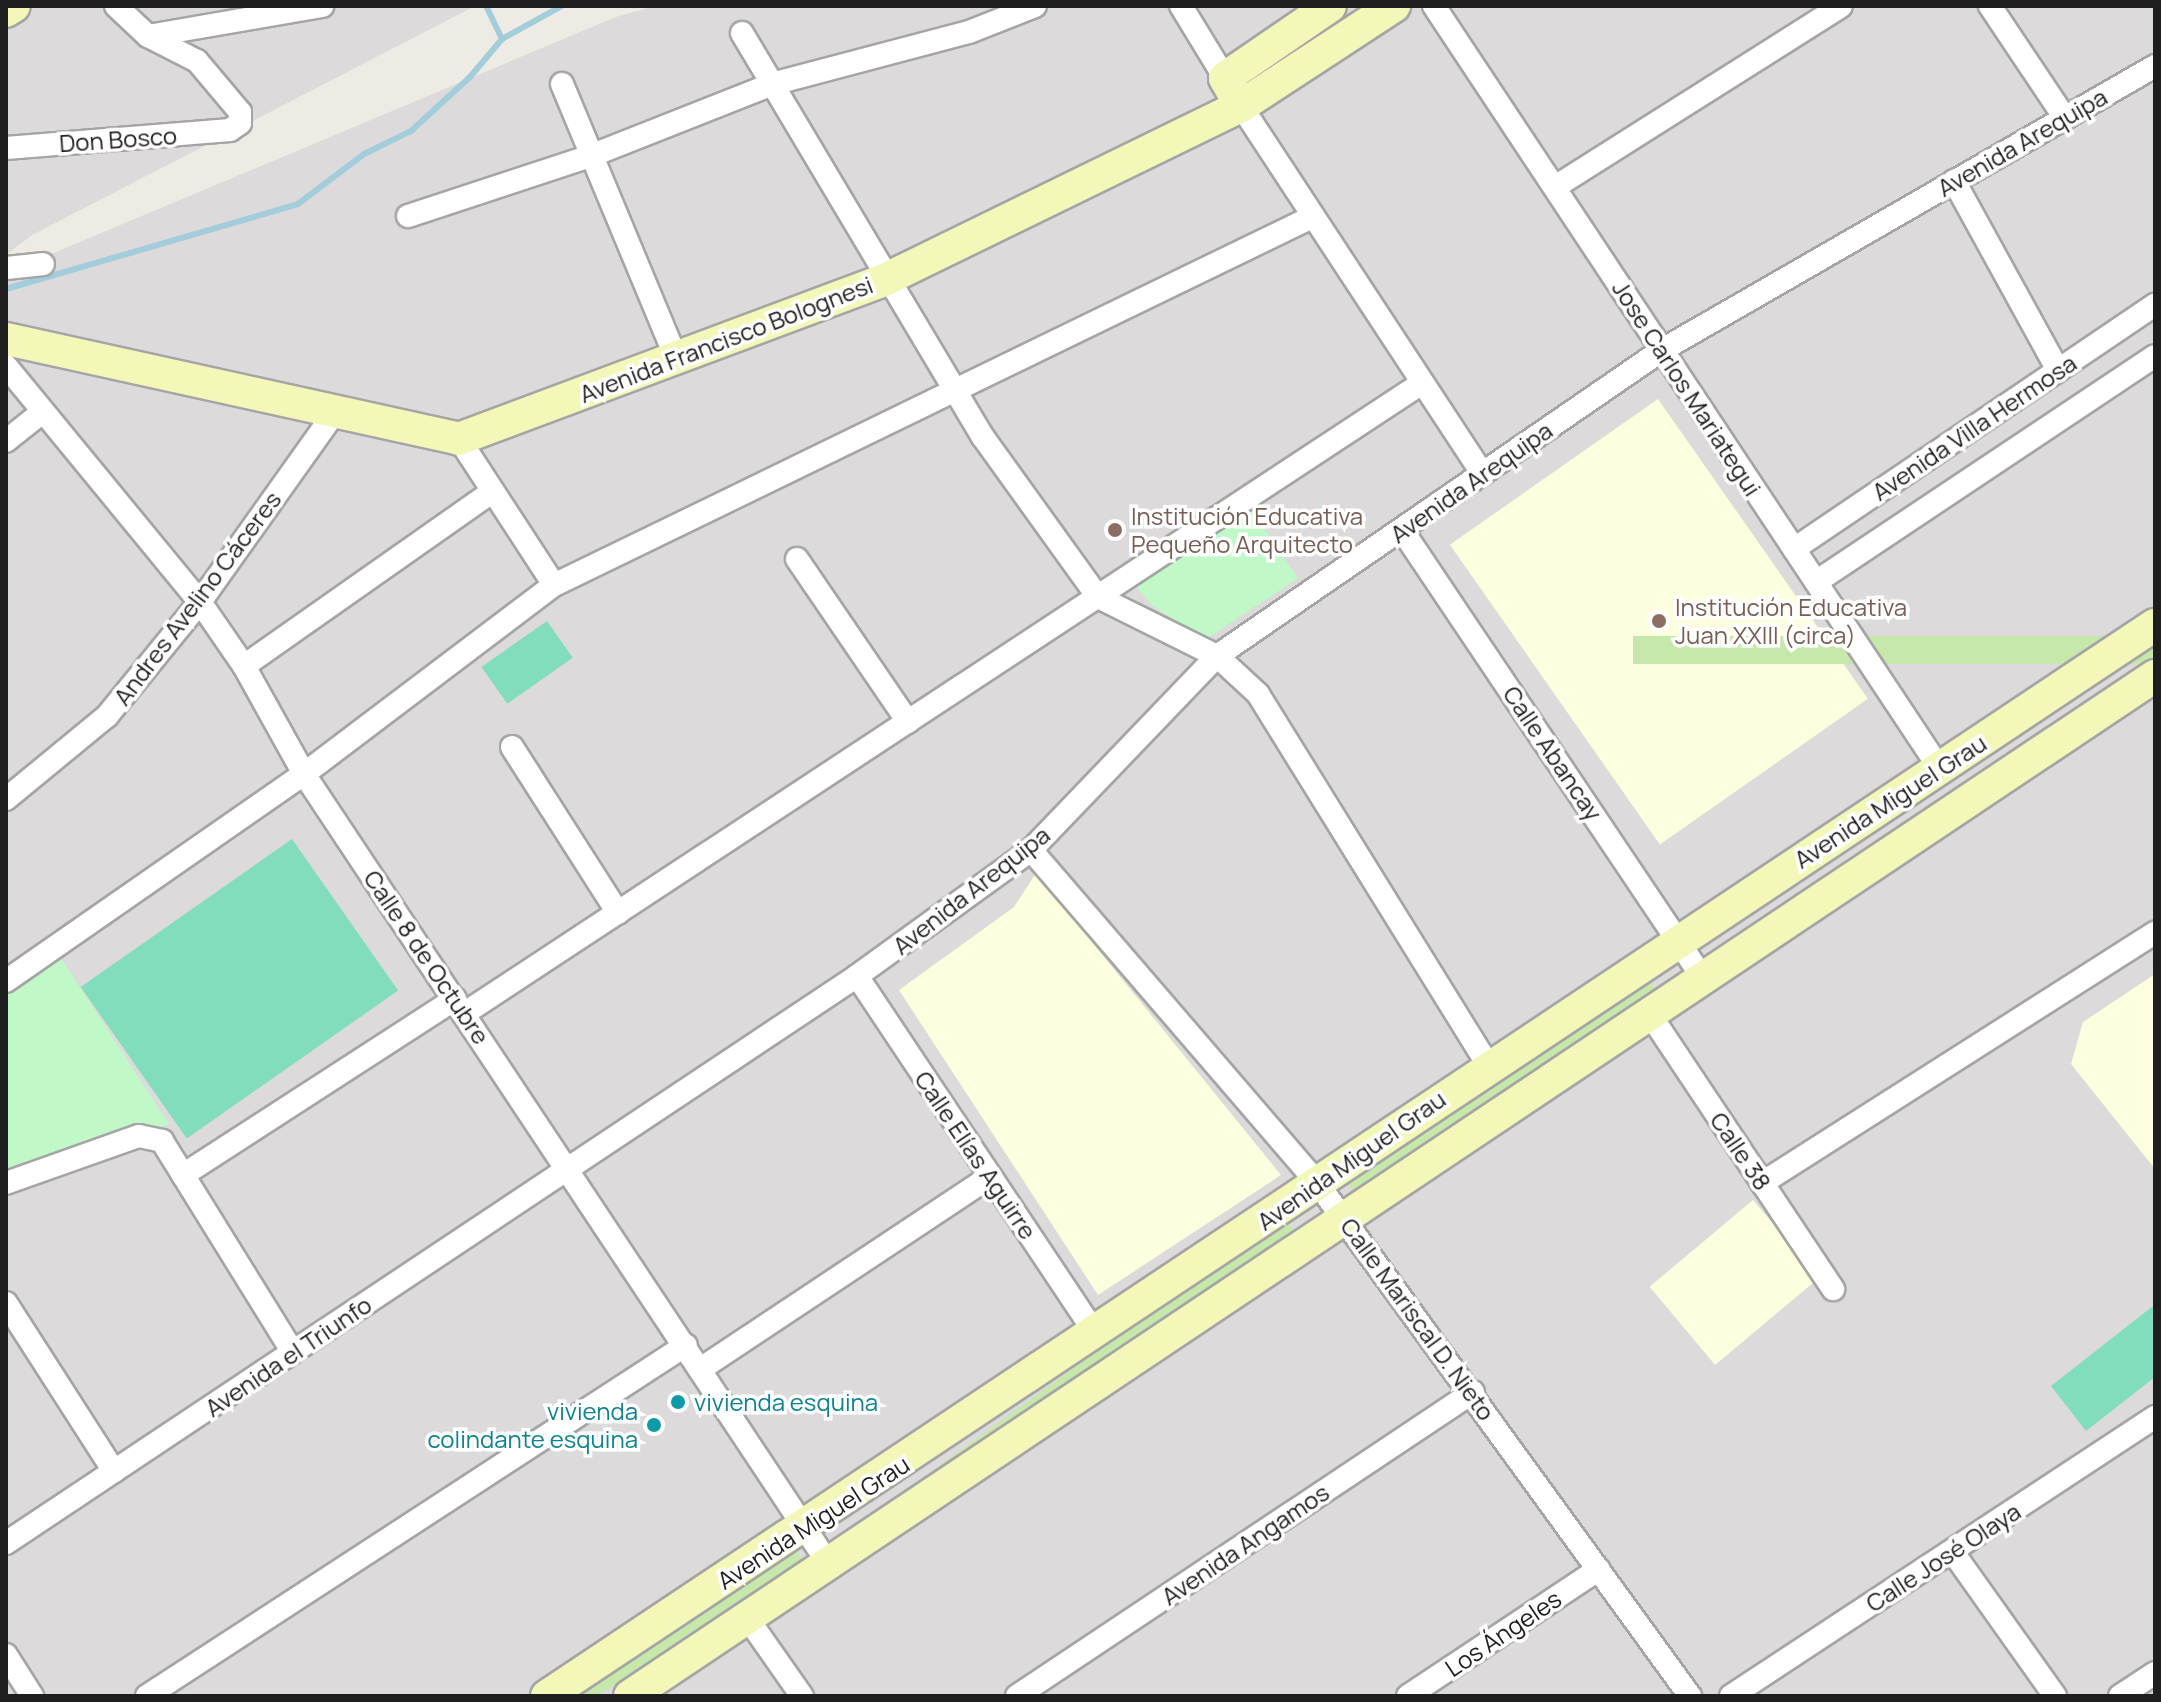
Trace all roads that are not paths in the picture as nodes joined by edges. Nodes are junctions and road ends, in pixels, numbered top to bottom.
1 (14, 6) edge
2 (116, 6) edge
3 (1035, 6) edge
4 (1181, 6) edge
5 (1330, 6) edge
6 (1394, 6) edge
7 (1434, 6) edge
8 (1841, 6) edge
9 (1990, 6) edge
10 (308, 8) edge
11 (6, 11) edge
12 (742, 33) dead end
13 (148, 36) junction
14 (2155, 66) edge
15 (1225, 78) junction
16 (562, 84) dead end
17 (772, 84) junction
18 (1241, 106) junction
19 (2065, 118) junction
20 (6, 148) edge
21 (593, 155) junction
22 (1954, 181) junction
23 (1555, 187) junction
24 (408, 216) dead end
25 (1312, 217) junction
26 (43, 264) dead end
27 (6, 268) edge
28 (886, 279) junction
29 (2155, 305) edge
30 (6, 339) edge
31 (1662, 350) junction
32 (2155, 356) edge
33 (676, 358) junction
34 (6, 366) edge
35 (2058, 370) junction
36 (1422, 383) junction
37 (955, 390) junction
38 (335, 412) junction
39 (41, 413) junction
40 (459, 439) junction
41 (6, 441) edge
42 (1483, 474) junction
43 (493, 491) junction
44 (1402, 530) junction
45 (1794, 549) junction
46 (797, 559) dead end
47 (1816, 582) junction
48 (554, 585) junction
49 (1098, 597) junction
50 (200, 602) junction
51 (2155, 625) edge
52 (1217, 656) junction
53 (244, 666) junction
54 (2155, 676) edge
55 (908, 722) junction
56 (512, 747) dead end
57 (1940, 769) junction
58 (304, 774) junction
59 (6, 799) edge
60 (1031, 850) junction
61 (618, 913) junction
62 (2155, 933) edge
63 (1679, 938) junction
64 (857, 976) junction
65 (1702, 977) junction
66 (6, 981) edge
67 (460, 1006) junction
68 (1649, 1013) junction
69 (1488, 1065) junction
70 (570, 1168) junction
71 (183, 1175) junction
72 (990, 1177) junction
73 (6, 1183) edge
74 (1762, 1183) junction
75 (1318, 1184) junction
76 (1343, 1216) junction
77 (1833, 1289) dead end
78 (6, 1303) edge
79 (1096, 1334) junction
80 (686, 1345) junction
81 (293, 1352) junction
82 (702, 1368) junction
83 (1473, 1392) junction
84 (2155, 1417) edge
85 (114, 1471) junction
86 (806, 1527) junction
87 (6, 1543) edge
88 (1952, 1551) junction
89 (828, 1563) junction
90 (1599, 1569) junction
91 (748, 1619) junction
92 (6, 1655) edge
93 (2155, 1673) edge
94 (32, 1696) edge
95 (147, 1696) edge
96 (547, 1696) edge
97 (630, 1696) edge
98 (802, 1696) edge
99 (1017, 1696) edge
100 (1408, 1696) edge
101 (1690, 1696) edge
102 (1731, 1696) edge
103 (2055, 1696) edge
104 (2120, 1696) edge

1 - 11 street
2 - 13 street
3 - 17 street
4 - 15 street
5 - 15 street
6 - 18 street, Avenida Francisco Bolognesi
7 - 23 street, Jose Carlos Mariategui
8 - 23 street
9 - 19 street
10 - 13 street
12 - 17 street
13 - 20 street, Don Bosco
14 - 19 street, Avenida Arequipa
15 - 18 street
16 - 21 street
17 - 21 street
17 - 28 street
18 - 25 street
18 - 28 street, Avenida Francisco Bolognesi
19 - 22 street, Avenida Arequipa
21 - 24 street
21 - 33 street
22 - 31 street, Avenida Arequipa
22 - 35 street
23 - 31 street, Jose Carlos Mariategui
25 - 36 street
25 - 37 street
26 - 27 street
28 - 33 street, Avenida Francisco Bolognesi
28 - 37 street
29 - 35 street, Avenida Villa Hermosa
30 - 38 street
31 - 42 street, Avenida Arequipa
31 - 45 street, Jose Carlos Mariategui
32 - 47 street, Avenida Villa Hermosa
33 - 40 street, Avenida Francisco Bolognesi
34 - 39 street, Calle 8 de Octubre
35 - 45 street, Avenida Villa Hermosa
36 - 42 street
36 - 49 street
37 - 48 street
37 - 49 street
38 - 40 street
38 - 50 street, Andres Avelino Cáceres
39 - 41 street
39 - 50 street, Calle 8 de Octubre
40 - 43 street
42 - 44 street, Avenida Arequipa
43 - 48 street
43 - 53 street
44 - 52 street, Avenida Arequipa
44 - 63 street, Calle Abancay
45 - 47 street, Jose Carlos Mariategui
46 - 55 street
47 - 57 street, Jose Carlos Mariategui
48 - 58 street
49 - 52 street
49 - 55 street
50 - 53 street, Calle 8 de Octubre
50 - 59 street, Andres Avelino Cáceres
51 - 57 street, Avenida Miguel Grau
52 - 60 street, Avenida Arequipa
52 - 69 street
53 - 58 street, Calle 8 de Octubre
54 - 65 street, Avenida Miguel Grau
55 - 61 street
56 - 61 street
57 - 63 street, Avenida Miguel Grau
58 - 66 street
58 - 67 street, Calle 8 de Octubre
60 - 64 street, Avenida Arequipa
60 - 75 street, Calle Mariscal D. Nieto
61 - 67 street
62 - 74 street
63 - 65 street, Calle Abancay
63 - 69 street, Avenida Miguel Grau
64 - 70 street, Avenida Arequipa
64 - 72 street, Calle Elías Aguirre
65 - 68 street, Avenida Miguel Grau
67 - 70 street, Calle 8 de Octubre
67 - 71 street
68 - 74 street, Calle 38
68 - 76 street, Avenida Miguel Grau
69 - 75 street, Avenida Miguel Grau
70 - 80 street, Calle 8 de Octubre
70 - 81 street, Avenida el Triunfo
71 - 73 street
71 - 81 street
72 - 79 street, Calle Elías Aguirre
72 - 82 street
74 - 77 street, Calle 38
75 - 76 street, Calle Mariscal D. Nieto
75 - 79 street, Avenida Miguel Grau
76 - 83 street, Calle Mariscal D. Nieto
76 - 89 street, Avenida Miguel Grau
78 - 85 street
79 - 86 street, Avenida Miguel Grau
80 - 82 street, Calle 8 de Octubre
80 - 95 street
81 - 85 street, Avenida el Triunfo
82 - 86 street, Calle 8 de Octubre
83 - 90 street, Calle Mariscal D. Nieto
83 - 99 street, Avenida Angamos
84 - 88 street, Calle José Olaya
85 - 87 street, Avenida el Triunfo
86 - 89 street, Calle 8 de Octubre
86 - 96 street, Avenida Miguel Grau
88 - 102 street, Calle José Olaya
88 - 103 street
89 - 91 street, Avenida Miguel Grau
90 - 100 street, Los Ángeles
90 - 101 street, Calle Mariscal D. Nieto
91 - 97 street, Avenida Miguel Grau
91 - 98 street
92 - 94 street
93 - 104 street

